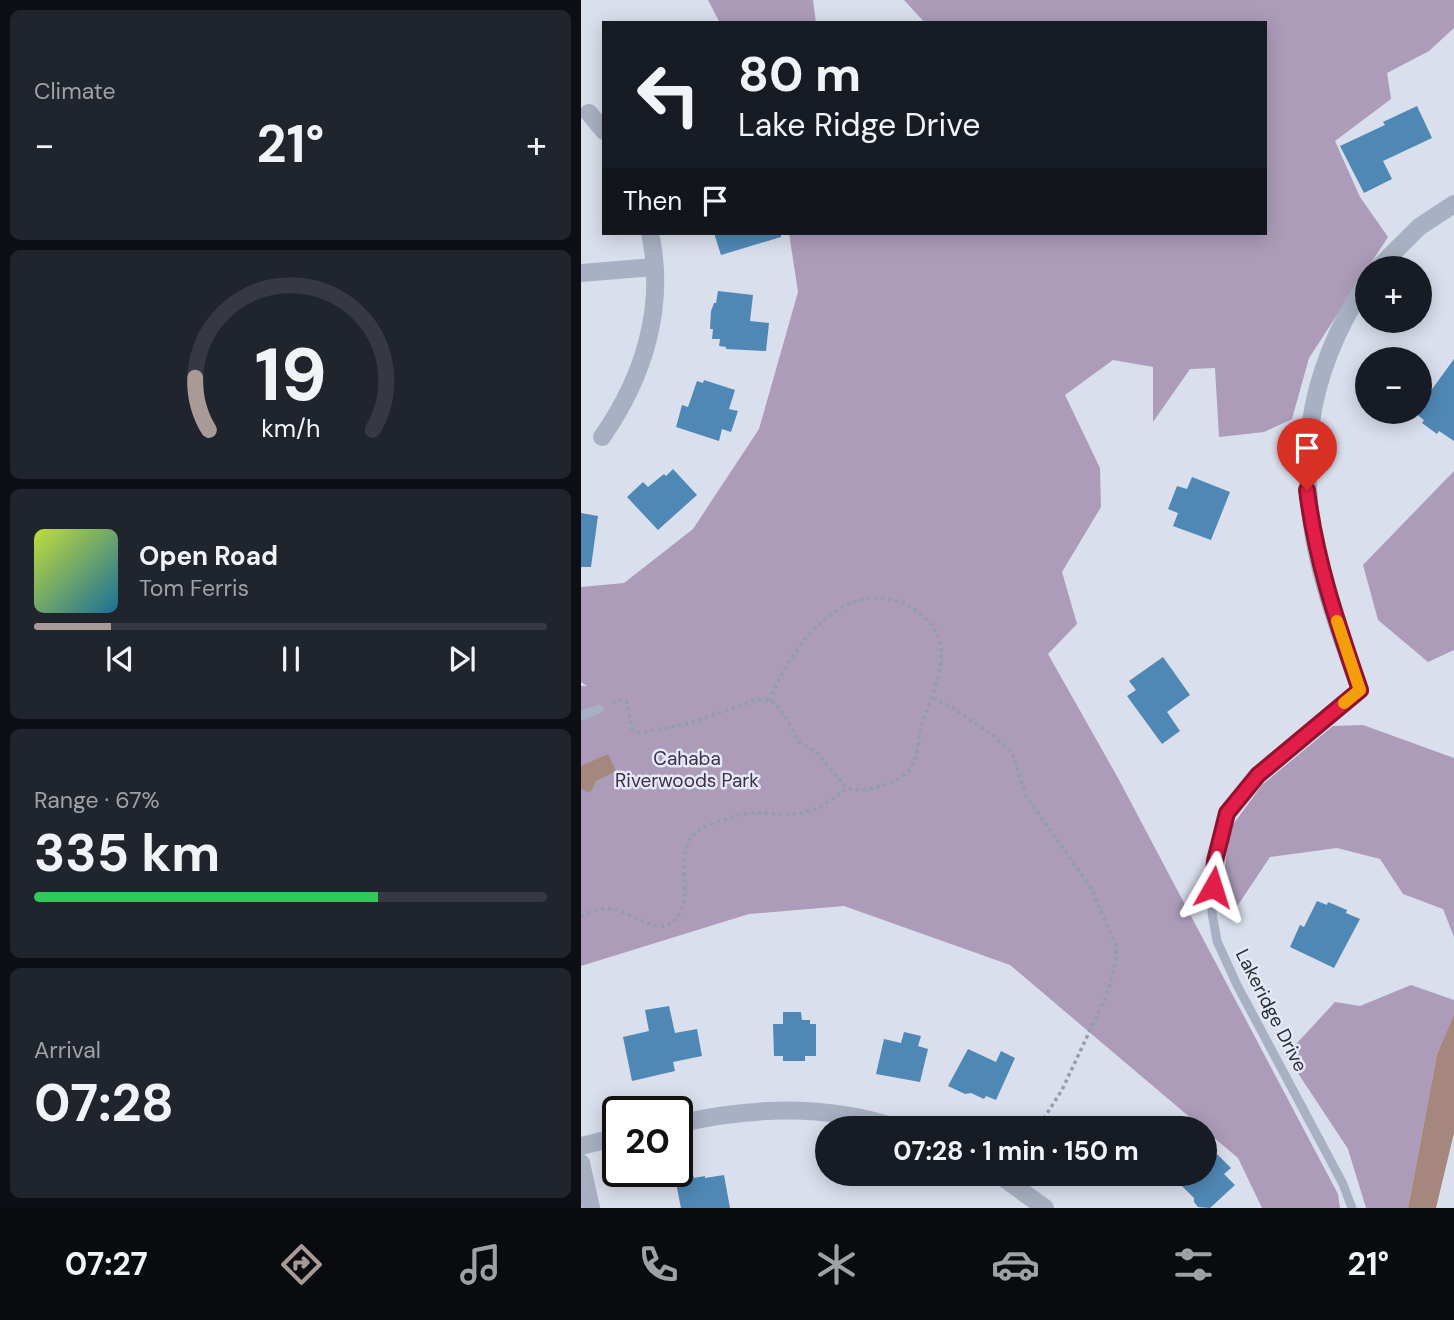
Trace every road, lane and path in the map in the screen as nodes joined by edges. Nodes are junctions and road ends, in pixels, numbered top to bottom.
1 (589, 113) dead end
2 (602, 129) edge
3 (1454, 204) edge
4 (650, 235) edge
5 (1390, 256) edge
6 (655, 267) junction
7 (581, 273) edge
8 (1355, 300) edge
9 (602, 437) dead end
10 (1360, 690) joint
11 (933, 698) junction
12 (771, 700) junction
13 (599, 709) joint
14 (581, 716) edge
15 (845, 790) junction
16 (581, 916) edge
17 (845, 1116) edge
18 (1045, 1116) edge
19 (693, 1121) edge
20 (602, 1141) edge
21 (581, 1146) edge
22 (581, 1163) edge
23 (1015, 1186) edge
24 (591, 1208) edge
25 (1045, 1208) edge
26 (1352, 1208) edge

1 - 2 street
3 - 5 street
4 - 6 street
6 - 7 street
6 - 9 street
8 - 10 street
10 - 26 lane, Lakeridge Drive
11 - 12 path
11 - 15 path
11 - 18 path
12 - 13 path
12 - 15 path
13 - 14 lane
15 - 16 path
17 - 19 street
20 - 21 street
22 - 24 street
23 - 25 street

